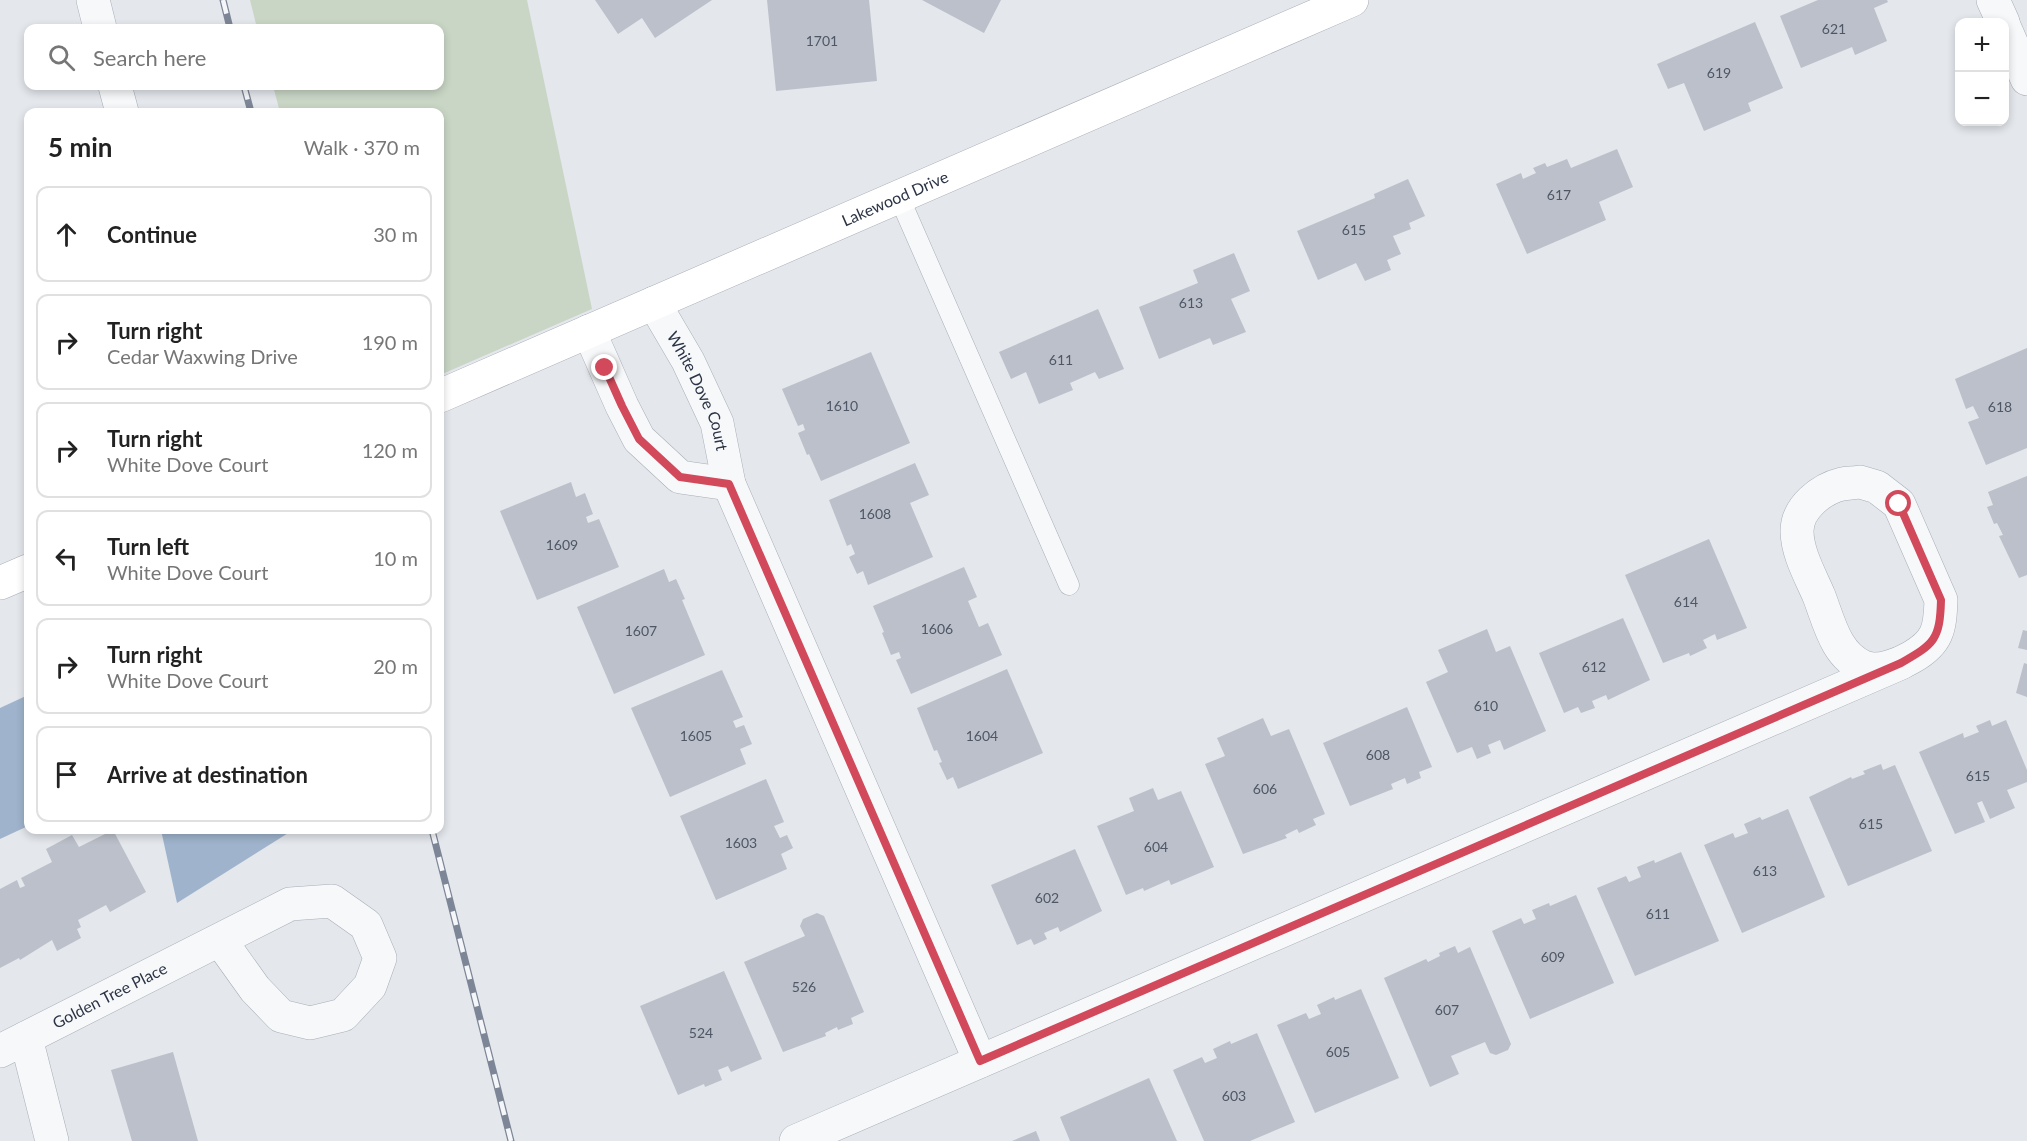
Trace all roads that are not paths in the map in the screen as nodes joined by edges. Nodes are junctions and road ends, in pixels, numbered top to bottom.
1 (93, 0) edge
2 (1352, 0) edge
3 (1993, 0) edge
4 (2001, 18) edge
5 (99, 24) edge
6 (2009, 36) edge
7 (2027, 79) edge
8 (116, 90) edge
9 (121, 108) edge
10 (899, 197) junction
11 (654, 303) junction
12 (589, 331) junction
13 (444, 394) edge
14 (729, 484) junction
15 (24, 573) edge
16 (0, 583) edge
17 (1069, 585) dead end
18 (1901, 663) junction
19 (220, 939) junction
20 (13, 1045) edge
21 (980, 1061) junction
22 (52, 1141) edge
23 (796, 1141) edge

1 - 5 street
2 - 10 street, Lakewood Drive
3 - 4 street
6 - 7 street
8 - 9 street
10 - 11 street, Lakewood Drive
10 - 17 lane
11 - 12 street, Lakewood Drive
11 - 14 street, White Dove Court
12 - 13 street, Lakewood Drive
12 - 14 street
14 - 21 street, White Dove Court
15 - 16 street
18 - 18 street
18 - 21 street
19 - 19 street, Golden Tree Place
19 - 20 street, Golden Tree Place
20 - 22 street
21 - 23 street

